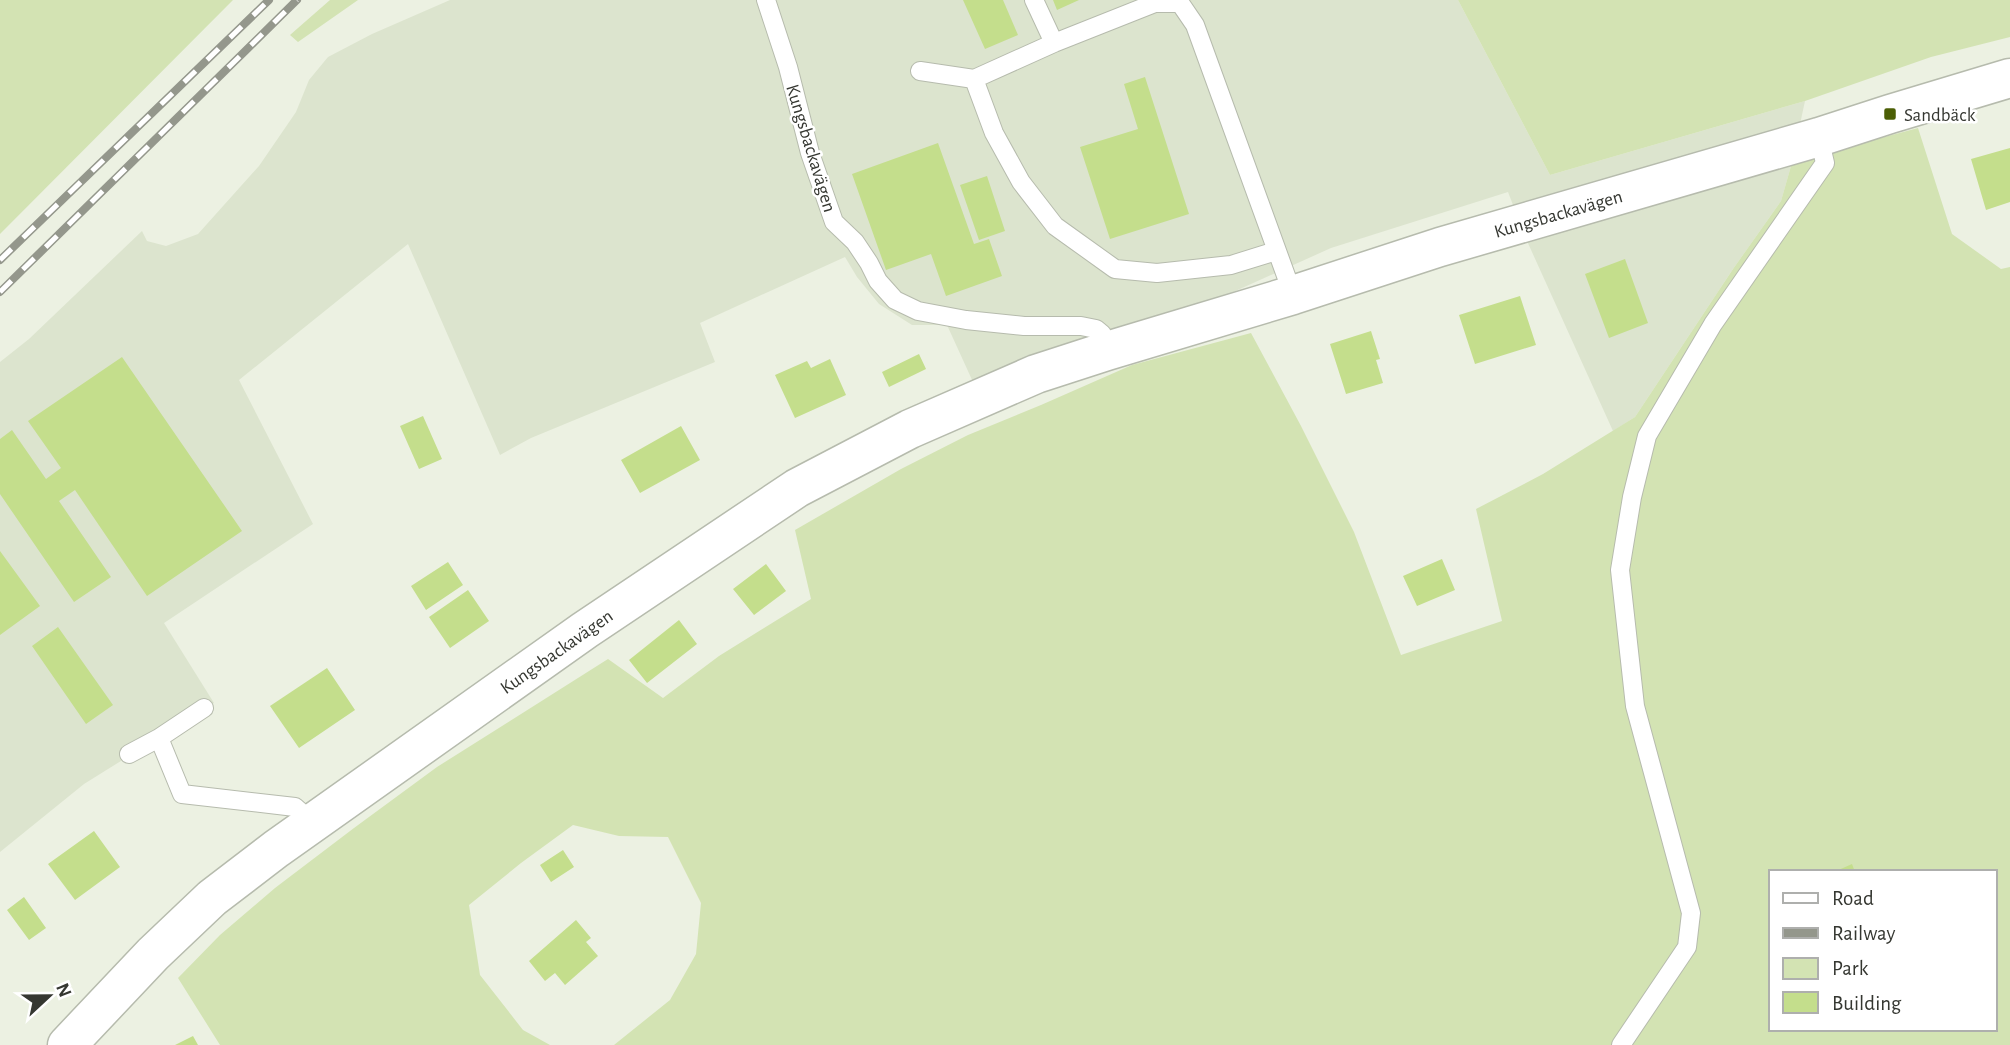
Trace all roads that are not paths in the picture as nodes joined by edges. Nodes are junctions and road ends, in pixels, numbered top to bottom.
1 (766, 0) edge
2 (1034, 0) edge
3 (1054, 43) junction
4 (920, 71) dead end
5 (2010, 78) edge
6 (974, 79) junction
7 (1819, 137) junction
8 (1276, 251) junction
9 (1293, 295) junction
10 (1107, 351) junction
11 (204, 708) dead end
12 (159, 737) junction
13 (129, 754) dead end
14 (313, 823) junction
15 (67, 1045) edge
16 (1621, 1045) edge

1 - 10 lane, Kungsbackavägen
2 - 3 lane
3 - 6 lane
3 - 8 lane
4 - 6 lane
5 - 7 street, Kungsbackavägen
6 - 8 lane
7 - 9 street, Kungsbackavägen
7 - 16 lane
8 - 9 lane
9 - 10 street, Kungsbackavägen
10 - 14 street, Kungsbackavägen
11 - 12 lane
12 - 13 lane
12 - 14 lane
14 - 15 street, Kungsbackavägen

